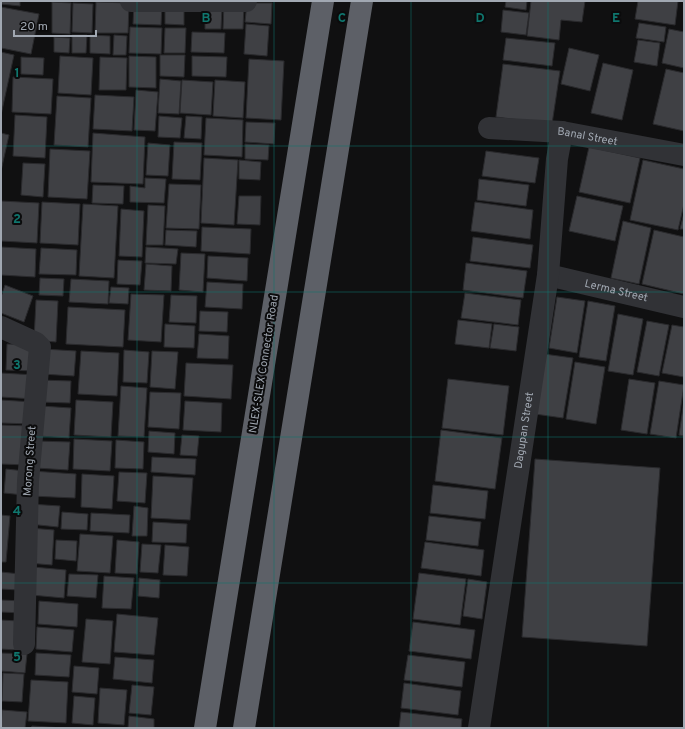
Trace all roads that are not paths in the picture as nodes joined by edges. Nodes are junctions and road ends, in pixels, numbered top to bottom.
1 (131, 1) edge
2 (246, 1) edge
3 (323, 1) edge
4 (362, 1) edge
5 (489, 128) dead end
6 (562, 132) junction
7 (684, 155) edge
8 (548, 275) junction
9 (684, 307) edge
10 (1, 326) edge
11 (24, 644) dead end
12 (205, 728) edge
13 (244, 728) edge
14 (479, 728) edge

1 - 2 street
3 - 12 highway, NLEX-SLEX Connector Road
4 - 13 highway
5 - 6 street, Banal Street
6 - 7 street, Banal Street
6 - 8 street, Dagupan Street
8 - 9 street, Lerma Street
8 - 14 street, Dagupan Street
10 - 11 street, Morong Street

